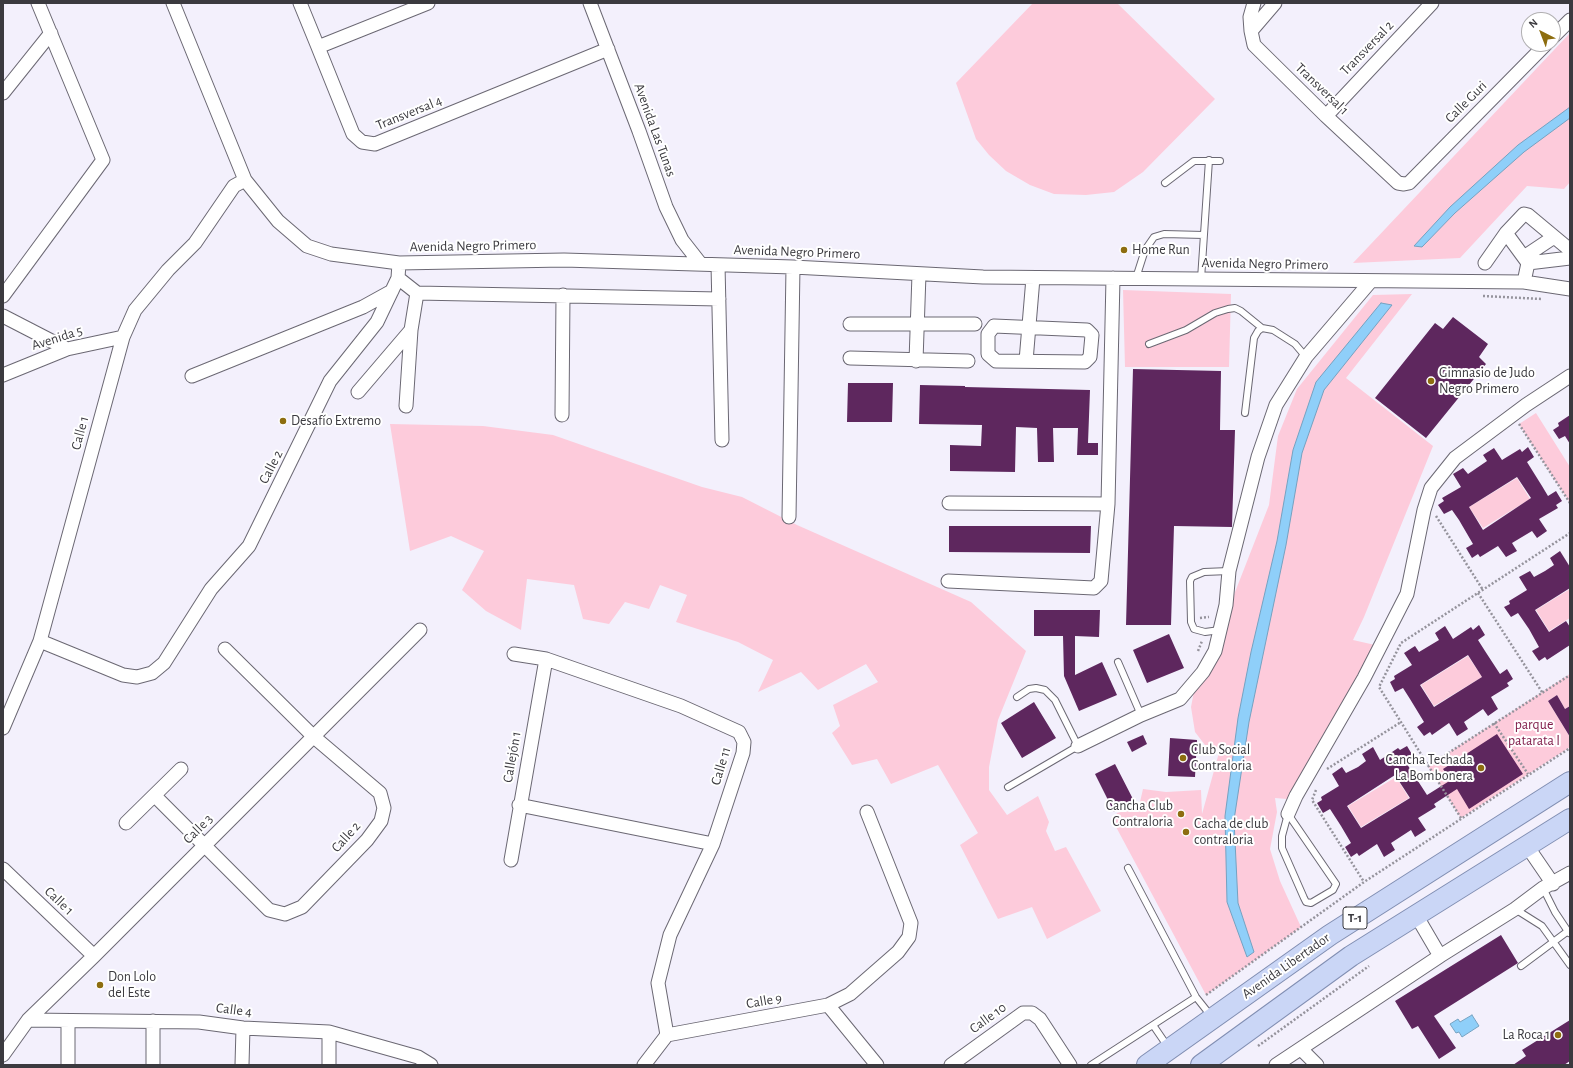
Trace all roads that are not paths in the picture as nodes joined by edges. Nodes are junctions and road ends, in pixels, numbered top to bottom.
1 (38, 3) edge
2 (173, 3) edge
3 (300, 3) edge
4 (428, 3) edge
5 (590, 3) edge
6 (1254, 3) edge
7 (1275, 3) edge
8 (1432, 3) edge
9 (1570, 20) edge
10 (1561, 29) edge
11 (1251, 31) junction
12 (51, 33) junction
13 (318, 47) junction
14 (608, 49) junction
15 (1538, 52) edge
16 (3, 93) edge
17 (1326, 116) junction
18 (1209, 160) junction
19 (1220, 161) dead end
20 (245, 180) junction
21 (1165, 183) dead end
22 (1409, 183) joint
23 (1506, 233) junction
24 (1204, 235) junction
25 (1554, 237) junction
26 (1570, 250) edge
27 (1570, 258) edge
28 (1526, 260) junction
29 (399, 263) junction
30 (700, 263) junction
31 (1485, 263) dead end
32 (718, 265) junction
33 (793, 267) junction
34 (919, 274) junction
35 (398, 278) junction
36 (1033, 278) junction
37 (1113, 278) junction
38 (1136, 278) junction
39 (1201, 279) junction
40 (1371, 281) junction
41 (1524, 282) junction
42 (1570, 289) edge
43 (392, 291) junction
44 (417, 293) junction
45 (564, 295) junction
46 (3, 296) edge
47 (719, 299) junction
48 (3, 316) edge
49 (850, 324) dead end
50 (918, 324) junction
51 (975, 324) dead end
52 (1029, 328) junction
53 (1262, 328) junction
54 (411, 330) junction
55 (123, 337) junction
56 (1149, 344) dead end
57 (67, 349) junction
58 (1306, 357) junction
59 (850, 358) dead end
60 (916, 361) junction
61 (968, 361) dead end
62 (1026, 361) junction
63 (3, 375) edge
64 (192, 376) dead end
65 (1570, 376) edge
66 (358, 392) dead end
67 (406, 406) dead end
68 (1245, 414) dead end
69 (562, 416) dead end
70 (722, 440) dead end
71 (949, 503) dead end
72 (1108, 504) junction
73 (789, 517) dead end
74 (1229, 571) junction
75 (948, 580) dead end
76 (420, 630) dead end
77 (1220, 630) junction
78 (40, 641) junction
79 (225, 649) dead end
80 (514, 654) dead end
81 (546, 659) junction
82 (1118, 662) dead end
83 (1017, 697) dead end
84 (1140, 715) junction
85 (3, 728) edge
86 (314, 737) junction
87 (1078, 746) junction
88 (181, 769) dead end
89 (1570, 782) edge
90 (1008, 786) dead end
91 (155, 796) junction
92 (519, 805) junction
93 (867, 812) dead end
94 (1288, 814) junction
95 (1570, 819) edge
96 (126, 823) dead end
97 (713, 844) junction
98 (204, 845) junction
99 (1527, 846) junction
100 (511, 860) dead end
101 (1128, 868) dead end
102 (3, 869) edge
103 (1570, 873) edge
104 (1548, 886) junction
105 (1515, 909) junction
106 (1416, 915) junction
107 (1569, 932) edge
108 (1554, 942) junction
109 (94, 956) junction
110 (1440, 956) junction
111 (1570, 965) edge
112 (1521, 966) dead end
113 (1196, 997) junction
114 (828, 1005) junction
115 (1212, 1018) junction
116 (28, 1020) junction
117 (68, 1021) junction
118 (153, 1021) junction
119 (1153, 1025) junction
120 (243, 1028) junction
121 (329, 1032) junction
122 (666, 1035) junction
123 (1169, 1048) junction
124 (1301, 1049) junction
125 (3, 1055) edge
126 (418, 1061) edge
127 (68, 1065) edge
128 (153, 1065) edge
129 (242, 1065) edge
130 (329, 1065) edge
131 (431, 1065) edge
132 (644, 1065) edge
133 (877, 1065) edge
134 (951, 1065) edge
135 (1070, 1065) edge
136 (1091, 1065) edge
137 (1146, 1065) edge
138 (1201, 1065) edge
139 (1276, 1065) edge
140 (1317, 1065) edge

1 - 12 street
2 - 20 street, Avenida Negro Primero
3 - 13 street, Transversal 4
4 - 13 street
5 - 14 street, Avenida Las Tunas
6 - 11 street
7 - 11 street
8 - 17 street, Transversal 2
9 - 10 street
11 - 17 street, Transversal 1
12 - 16 street
12 - 46 street
13 - 14 street, Transversal 4
14 - 30 street, Avenida Las Tunas
15 - 22 street, Calle Guri
17 - 22 street, Transversal 1
18 - 19 lane
18 - 21 lane
18 - 24 lane
20 - 29 street, Avenida Negro Primero
20 - 55 street, Calle 1
23 - 25 street
23 - 28 street
23 - 31 street
24 - 38 lane
24 - 39 lane
25 - 26 street
25 - 28 street
27 - 28 street
28 - 41 street
29 - 30 street, Avenida Negro Primero
29 - 35 street, Calle 2
30 - 32 street, Avenida Negro Primero
32 - 33 street, Avenida Negro Primero
32 - 47 street
33 - 34 street, Avenida Negro Primero
33 - 73 street
34 - 36 street, Avenida Negro Primero
34 - 50 street
35 - 43 street, Calle 2
35 - 44 street
36 - 37 street, Avenida Negro Primero
36 - 52 street
37 - 38 street, Avenida Negro Primero
37 - 72 street
38 - 39 street, Avenida Negro Primero
39 - 40 street, Avenida Negro Primero
40 - 41 street, Avenida Negro Primero
40 - 58 street
41 - 42 street, Avenida Negro Primero
43 - 64 street
43 - 78 street, Calle 2
44 - 45 street
44 - 54 street
45 - 47 street
45 - 69 street
47 - 70 street
48 - 57 street
49 - 50 street
50 - 51 street
50 - 60 street
52 - 62 street
52 - 62 street
52 - 62 street
53 - 56 lane
53 - 58 lane
53 - 68 lane
54 - 66 street
54 - 67 street
55 - 57 street, Avenida 5
55 - 78 street, Calle 1
57 - 63 street, Avenida 5
58 - 74 street
59 - 60 street
60 - 61 street
65 - 94 street
71 - 72 street
72 - 75 street
74 - 77 street
74 - 77 lane
76 - 86 street, Calle 3
77 - 84 street
78 - 85 street, Calle 1
79 - 86 street, Calle 2
80 - 81 street, Calle 11
81 - 92 street, Callejón 1
81 - 97 street, Calle 11
82 - 84 lane
83 - 87 lane
84 - 87 street
86 - 98 street, Calle 3
86 - 98 street, Calle 2
87 - 90 lane
88 - 91 street
89 - 115 main road, Avenida Libertador / T-1
91 - 96 street
91 - 98 street, Calle 2
92 - 97 street
92 - 100 street, Callejón 1
93 - 114 street, Calle 9
94 - 94 lane
95 - 99 main road, Avenida Libertador / T-1
97 - 122 street, Calle 11
98 - 109 street, Calle 3
99 - 104 street
99 - 106 main road, Avenida Libertador / T-1
101 - 113 lane
102 - 109 street, Calle 1
103 - 104 street
104 - 105 street
104 - 107 lane
105 - 108 lane
105 - 110 street
106 - 110 street
106 - 138 main road, Avenida Libertador / T-1
107 - 108 lane
108 - 111 lane
108 - 112 lane
109 - 116 street, Calle 3
110 - 124 street
113 - 115 lane
113 - 119 lane
114 - 122 street, Calle 9
114 - 133 street
115 - 123 main road, Avenida Libertador / T-1
116 - 117 street, Calle 4
116 - 125 street, Calle 3
117 - 118 street, Calle 4
117 - 127 street
118 - 120 street, Calle 4
118 - 128 street
119 - 123 lane
119 - 136 lane
120 - 121 street, Calle 4
120 - 129 street
121 - 126 street, Calle 4
121 - 130 street
122 - 132 street
123 - 137 main road, Avenida Libertador / T-1
124 - 139 street
124 - 140 street
126 - 131 street, Calle 4
134 - 135 street, Calle 10

